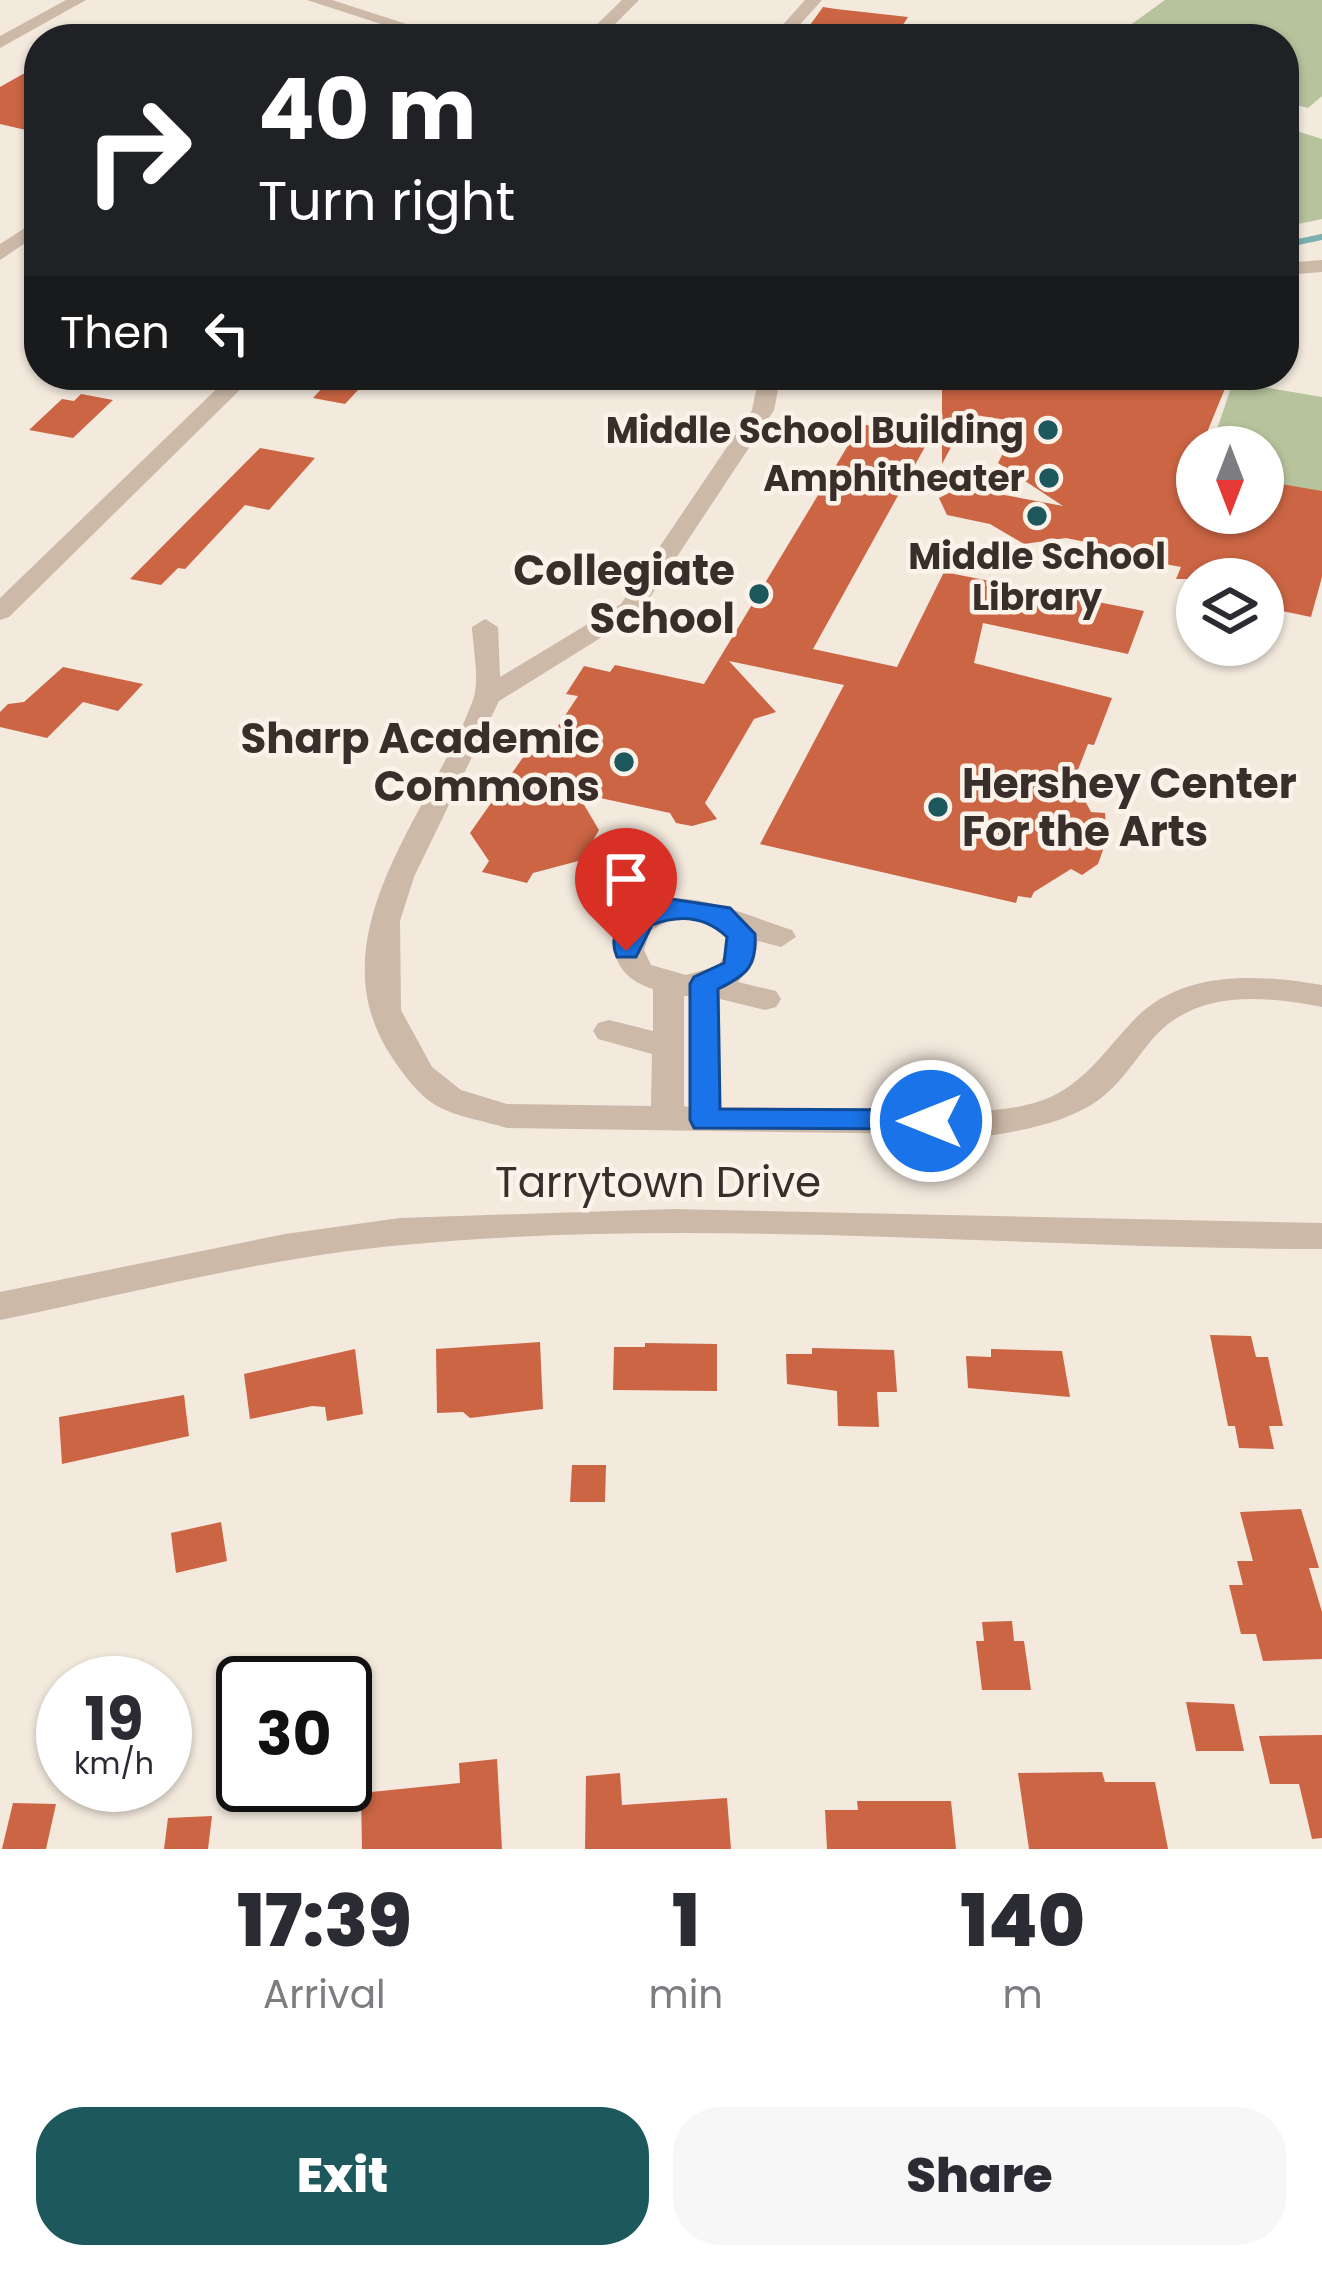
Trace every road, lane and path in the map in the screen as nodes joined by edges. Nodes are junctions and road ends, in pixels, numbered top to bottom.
1 (78, 0) edge
2 (315, 0) edge
3 (631, 0) edge
4 (814, 0) edge
5 (34, 24) edge
6 (395, 24) edge
7 (606, 24) edge
8 (792, 24) edge
9 (228, 390) edge
10 (767, 390) edge
11 (4, 604) edge
12 (485, 627) dead end
13 (488, 696) junction
14 (732, 922) junction
15 (781, 937) dead end
16 (704, 984) junction
17 (669, 985) junction
18 (1322, 996) edge
19 (765, 998) dead end
20 (609, 1031) dead end
21 (668, 1047) junction
22 (667, 1119) junction
23 (705, 1120) junction
24 (1322, 1236) edge
25 (0, 1306) edge

1 - 5 street
2 - 6 street
3 - 7 street
4 - 8 street
9 - 11 street
10 - 13 street
12 - 13 street
13 - 22 street
14 - 15 street
14 - 16 street
14 - 17 street
16 - 17 street
16 - 19 street
16 - 23 street
17 - 21 street
18 - 23 street
20 - 21 street
21 - 22 street
22 - 23 street
24 - 25 street, Tarrytown Drive

